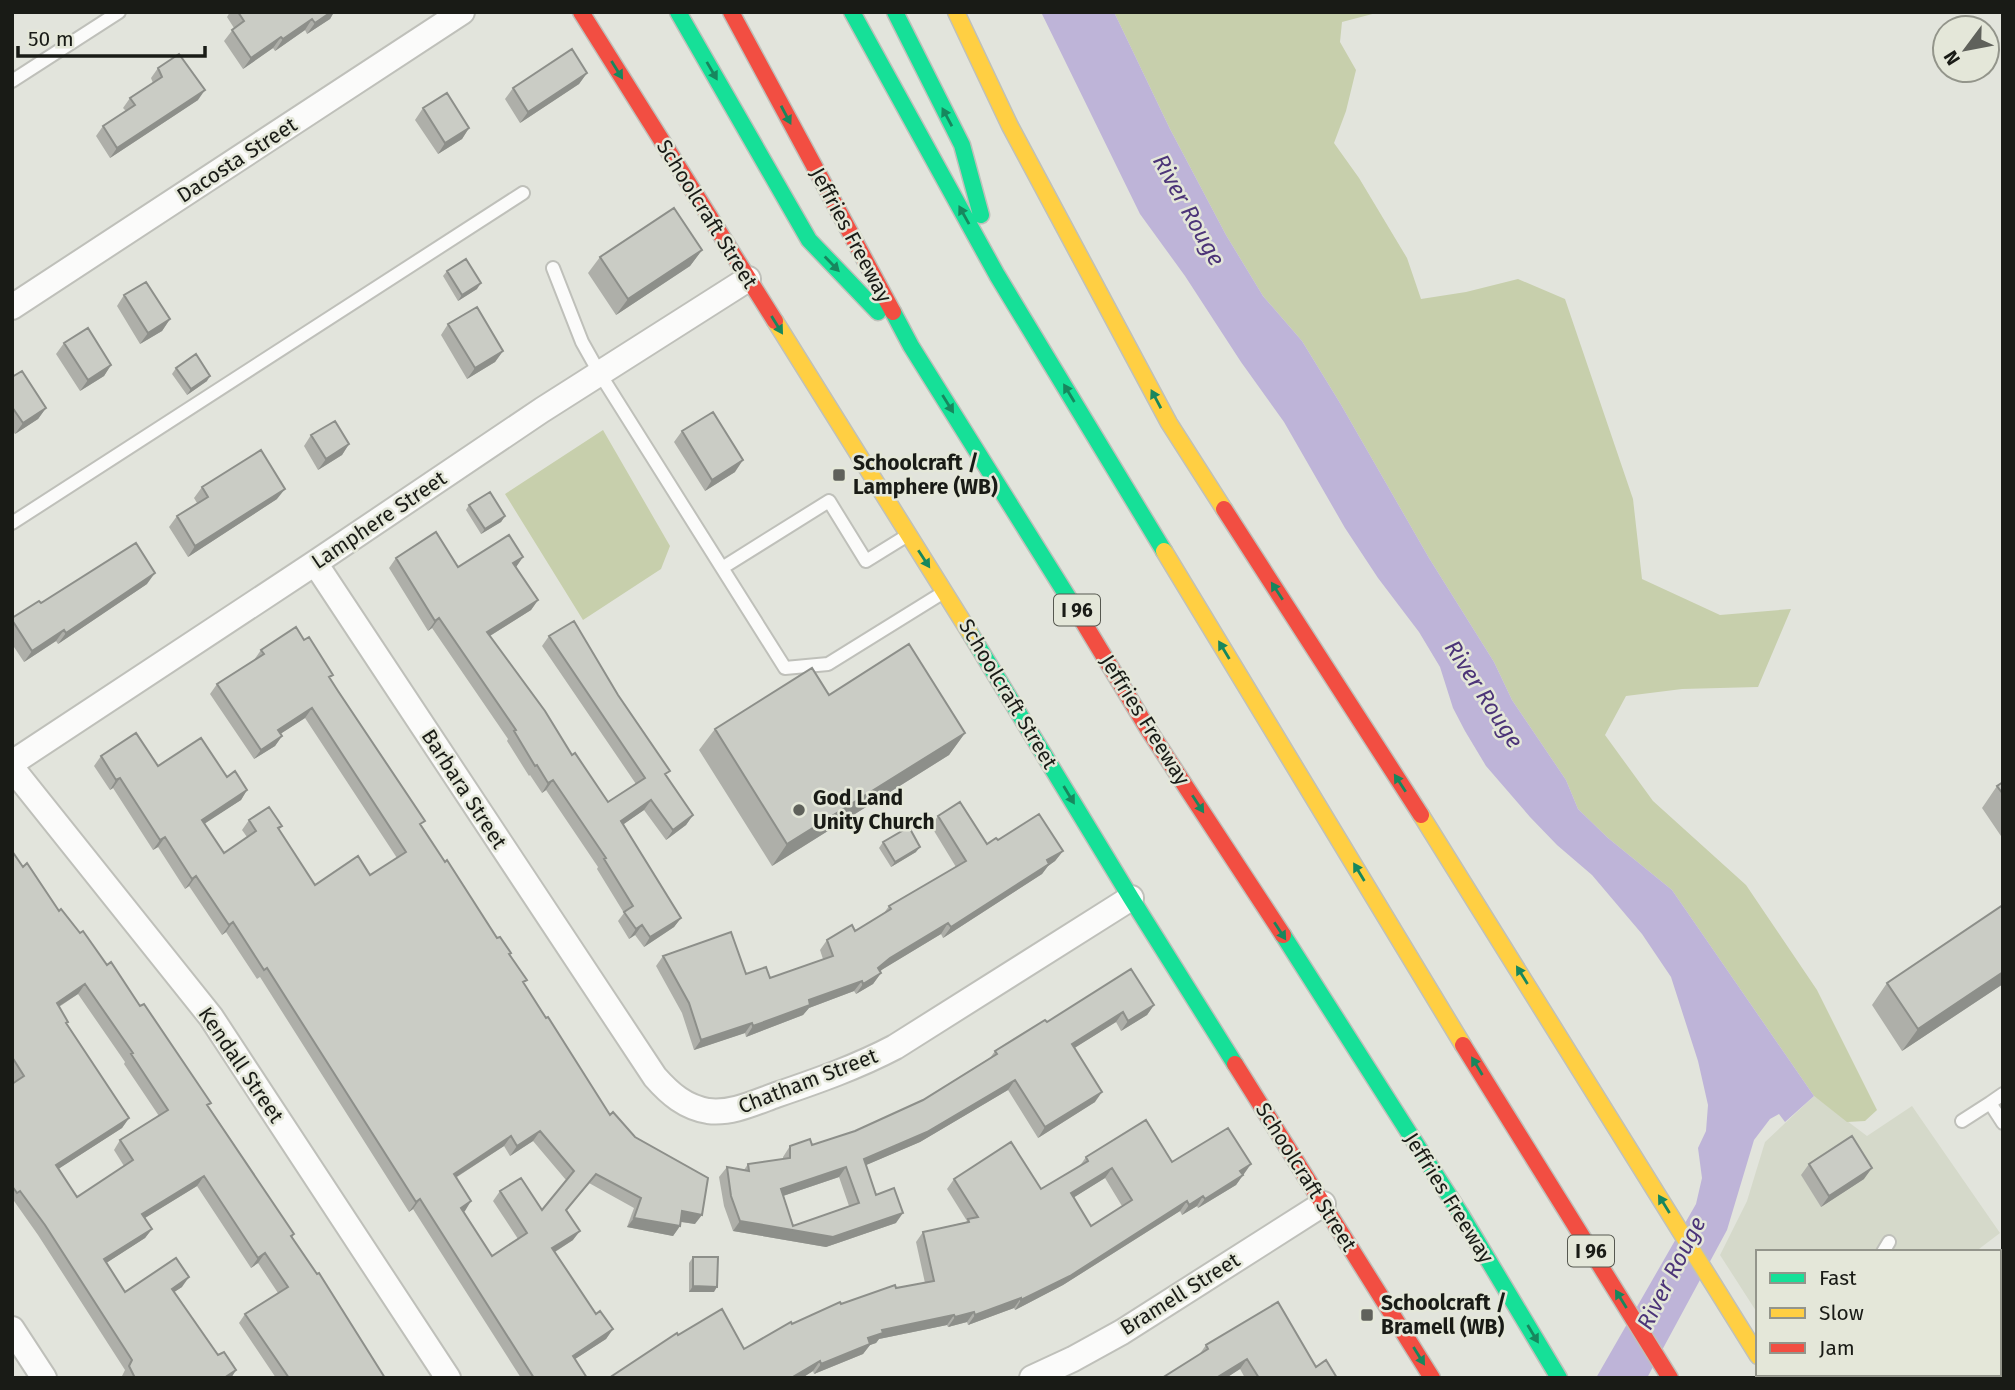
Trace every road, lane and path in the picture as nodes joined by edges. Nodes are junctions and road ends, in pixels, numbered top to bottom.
1 (119, 12) edge
2 (462, 12) edge
3 (581, 12) edge
4 (678, 12) edge
5 (731, 12) edge
6 (852, 12) edge
7 (895, 12) edge
8 (956, 12) edge
9 (12, 81) edge
10 (523, 193) dead end
11 (553, 268) dead end
12 (998, 275) junction
13 (748, 279) junction
14 (12, 307) edge
15 (911, 346) junction
16 (600, 374) junction
17 (12, 523) edge
18 (908, 535) junction
19 (316, 564) junction
20 (722, 568) junction
21 (945, 592) junction
22 (12, 766) edge
23 (1131, 898) junction
24 (613, 1014) joint
25 (2003, 1094) edge
26 (1990, 1103) junction
27 (1962, 1121) dead end
28 (2003, 1124) edge
29 (1323, 1204) junction
30 (12, 1329) edge
31 (1756, 1353) edge
32 (44, 1378) edge
33 (448, 1378) edge
34 (1032, 1378) edge
35 (1432, 1378) edge
36 (1559, 1378) edge
37 (1670, 1378) edge

1 - 9 lane
2 - 14 street, Dacosta Street
3 -> 13 main road, Schoolcraft Street
4 -> 15 main road
5 -> 15 main road, Jeffries Freeway / I 96
12 -> 6 main road, I 96
12 -> 7 main road
31 -> 8 main road
10 - 17 lane
11 - 16 lane
37 -> 12 main road, I 96
13 - 16 street, Lamphere Street
13 -> 18 main road, Schoolcraft Street
15 -> 36 main road, Jeffries Freeway / I 96
16 - 19 street, Lamphere Street
16 - 20 lane
18 - 20 lane
18 -> 21 main road, Schoolcraft Street
19 - 22 street, Lamphere Street
19 - 24 street, Barbara Street
20 - 21 lane
21 -> 23 main road, Schoolcraft Street
22 - 33 street, Kendall Street
23 - 24 street, Chatham Street
23 - 29 main road, Schoolcraft Street
25 - 26 lane
26 - 27 lane
26 - 28 lane
29 - 34 street, Bramell Street
29 -> 35 main road, Schoolcraft Street
30 - 32 street

